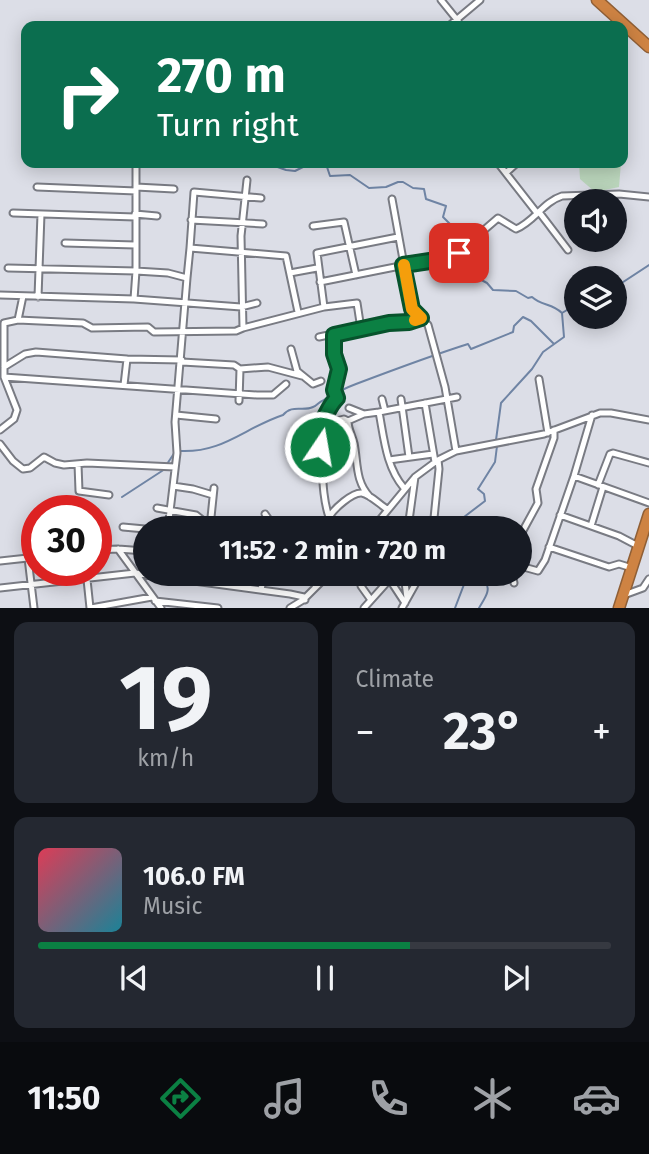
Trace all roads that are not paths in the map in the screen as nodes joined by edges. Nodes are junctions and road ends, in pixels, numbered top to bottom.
1 (441, 0) edge
2 (480, 0) edge
3 (601, 1) edge
4 (458, 21) edge
5 (462, 21) edge
6 (616, 21) edge
7 (628, 31) edge
8 (649, 47) edge
9 (136, 168) edge
10 (503, 168) edge
11 (511, 168) edge
12 (507, 172) junction
13 (247, 180) dead end
14 (37, 187) dead end
15 (136, 189) junction
16 (174, 189) dead end
17 (245, 197) junction
18 (649, 197) edge
19 (261, 198) dead end
20 (392, 199) dead end
21 (13, 213) dead end
22 (538, 213) junction
23 (41, 214) junction
24 (135, 215) junction
25 (157, 216) dead end
26 (191, 220) junction
27 (242, 224) junction
28 (263, 224) dead end
29 (313, 226) dead end
30 (398, 237) junction
31 (65, 243) dead end
32 (135, 245) junction
33 (564, 245) edge
34 (190, 248) junction
35 (351, 248) junction
36 (241, 251) junction
37 (403, 265) junction
38 (8, 268) dead end
39 (38, 268) junction
40 (317, 268) junction
41 (136, 271) junction
42 (290, 273) junction
43 (356, 275) junction
44 (187, 278) junction
45 (320, 282) junction
46 (0, 295) edge
47 (23, 296) junction
48 (38, 297) junction
49 (135, 299) junction
50 (186, 303) junction
51 (257, 303) dead end
52 (241, 307) junction
53 (324, 307) junction
54 (298, 312) junction
55 (421, 318) junction
56 (18, 320) junction
57 (243, 328) junction
58 (361, 329) junction
59 (184, 330) junction
60 (334, 335) junction
61 (318, 337) dead end
62 (291, 349) dead end
63 (127, 359) junction
64 (182, 361) junction
65 (4, 367) junction
66 (240, 369) junction
67 (302, 376) junction
68 (4, 377) junction
69 (538, 379) dead end
70 (321, 381) dead end
71 (286, 384) dead end
72 (124, 385) junction
73 (179, 389) junction
74 (239, 392) junction
75 (457, 397) dead end
76 (447, 398) junction
77 (382, 399) dead end
78 (401, 399) dead end
79 (239, 401) dead end
80 (425, 403) junction
81 (402, 407) junction
82 (349, 408) dead end
83 (382, 411) junction
84 (364, 414) junction
85 (176, 415) junction
86 (592, 415) junction
87 (216, 419) dead end
88 (649, 420) edge
89 (348, 421) junction
90 (320, 425) junction
91 (0, 430) edge
92 (551, 431) junction
93 (0, 444) edge
94 (456, 451) junction
95 (433, 454) junction
96 (409, 457) junction
97 (389, 460) junction
98 (436, 461) junction
99 (649, 463) edge
100 (78, 464) junction
101 (175, 467) junction
102 (415, 477) junction
103 (574, 477) junction
104 (173, 486) junction
105 (601, 486) junction
106 (214, 488) dead end
107 (404, 488) junction
108 (109, 495) dead end
109 (213, 495) junction
110 (370, 497) junction
111 (649, 503) edge
112 (157, 508) dead end
113 (387, 509) junction
114 (170, 510) junction
115 (649, 514) edge
116 (560, 515) junction
117 (169, 516) edge
118 (197, 516) edge
119 (211, 516) edge
120 (329, 516) edge
121 (330, 516) edge
122 (382, 516) edge
123 (410, 516) edge
124 (434, 516) edge
125 (531, 516) edge
126 (591, 526) junction
127 (123, 527) dead end
128 (133, 528) edge
129 (549, 547) junction
130 (639, 547) junction
131 (112, 549) edge
132 (118, 549) junction
133 (133, 550) edge
134 (21, 559) edge
135 (0, 561) edge
136 (632, 568) junction
137 (532, 569) edge
138 (133, 570) edge
139 (133, 573) edge
140 (112, 575) edge
141 (649, 579) edge
142 (24, 586) edge
143 (32, 586) edge
144 (88, 586) edge
145 (144, 586) edge
146 (235, 586) edge
147 (262, 586) edge
148 (316, 586) edge
149 (360, 586) edge
150 (381, 586) edge
151 (394, 586) edge
152 (414, 586) edge
153 (0, 589) edge
154 (261, 590) junction
155 (624, 595) junction
156 (154, 599) junction
157 (303, 599) junction
158 (371, 600) junction
159 (405, 603) edge
160 (34, 608) edge
161 (91, 608) edge
162 (161, 608) edge
163 (218, 608) edge
164 (290, 608) edge
165 (303, 608) edge
166 (364, 608) edge
167 (619, 608) edge

1 - 4 street
2 - 5 street
3 - 6 highway
7 - 8 highway
9 - 15 street
10 - 12 street
11 - 12 street
12 - 22 street
13 - 17 street
14 - 15 street
15 - 16 street
15 - 24 street
17 - 19 street
17 - 26 street
17 - 27 street
18 - 22 street
20 - 30 street
21 - 23 street
22 - 33 street
22 - 37 street
23 - 24 street
23 - 39 street
24 - 25 street
24 - 32 street
26 - 27 street
26 - 34 street
27 - 28 street
27 - 36 street
29 - 35 street
30 - 35 street
30 - 37 street
31 - 32 street
32 - 41 street
34 - 36 street
34 - 44 street
35 - 40 street
35 - 43 street
36 - 42 street
36 - 52 street
37 - 43 street
37 - 55 street
38 - 39 street
39 - 41 street
39 - 48 street
40 - 42 street
40 - 45 street
41 - 44 street
41 - 49 street
42 - 54 street
43 - 45 street
44 - 50 street
45 - 53 street
46 - 47 street
47 - 48 street
47 - 56 street
48 - 49 street
49 - 50 street
50 - 52 street
50 - 59 street
51 - 52 street
52 - 57 street
53 - 54 street
53 - 58 street
54 - 57 street
55 - 58 street
55 - 76 street
56 - 59 street
56 - 65 street
57 - 59 street
58 - 60 street
59 - 64 street
60 - 61 street
60 - 90 street
62 - 67 street
63 - 64 street
63 - 65 street
63 - 72 street
64 - 66 street
64 - 73 street
65 - 68 street
66 - 67 street
66 - 74 street
67 - 70 street
68 - 72 street
68 - 91 street
69 - 92 street
71 - 74 street
72 - 73 street
73 - 74 street
73 - 85 street
74 - 79 street
75 - 76 street
76 - 80 street
76 - 94 street
77 - 83 street
78 - 81 street
80 - 81 street
80 - 95 street
81 - 83 street
81 - 96 street
82 - 84 street
83 - 84 street
83 - 97 street
84 - 89 street
85 - 87 street
85 - 101 street
86 - 88 street
86 - 92 street
86 - 103 street
89 - 90 street
89 - 110 street
90 - 120 street
92 - 94 street
92 - 125 street
93 - 100 street
94 - 98 street
95 - 96 street
95 - 98 street
96 - 97 street
97 - 107 street
98 - 102 street
98 - 124 street
99 - 105 street
100 - 101 street
100 - 108 street
101 - 104 street
102 - 107 street
102 - 123 street
103 - 105 street
103 - 116 street
104 - 109 street
104 - 114 street
105 - 111 street
105 - 126 street
106 - 109 street
107 - 113 street
109 - 119 street
110 - 113 street
110 - 121 street
112 - 114 street
113 - 122 street
114 - 117 street
114 - 118 street
115 - 130 highway
116 - 126 street
116 - 129 street
126 - 130 street
127 - 128 street
129 - 136 street
129 - 137 street
130 - 136 highway
131 - 132 street
132 - 133 street
132 - 138 street
134 - 135 street
136 - 155 highway
139 - 140 street
141 - 155 street
142 - 153 street
143 - 160 street
144 - 161 street
145 - 156 street
146 - 154 street
147 - 154 street
148 - 157 street
149 - 158 street
150 - 158 street
151 - 159 street
152 - 159 street
154 - 157 street
155 - 167 highway
156 - 161 street
156 - 162 street
156 - 163 street
157 - 164 street
157 - 165 street
158 - 166 street

